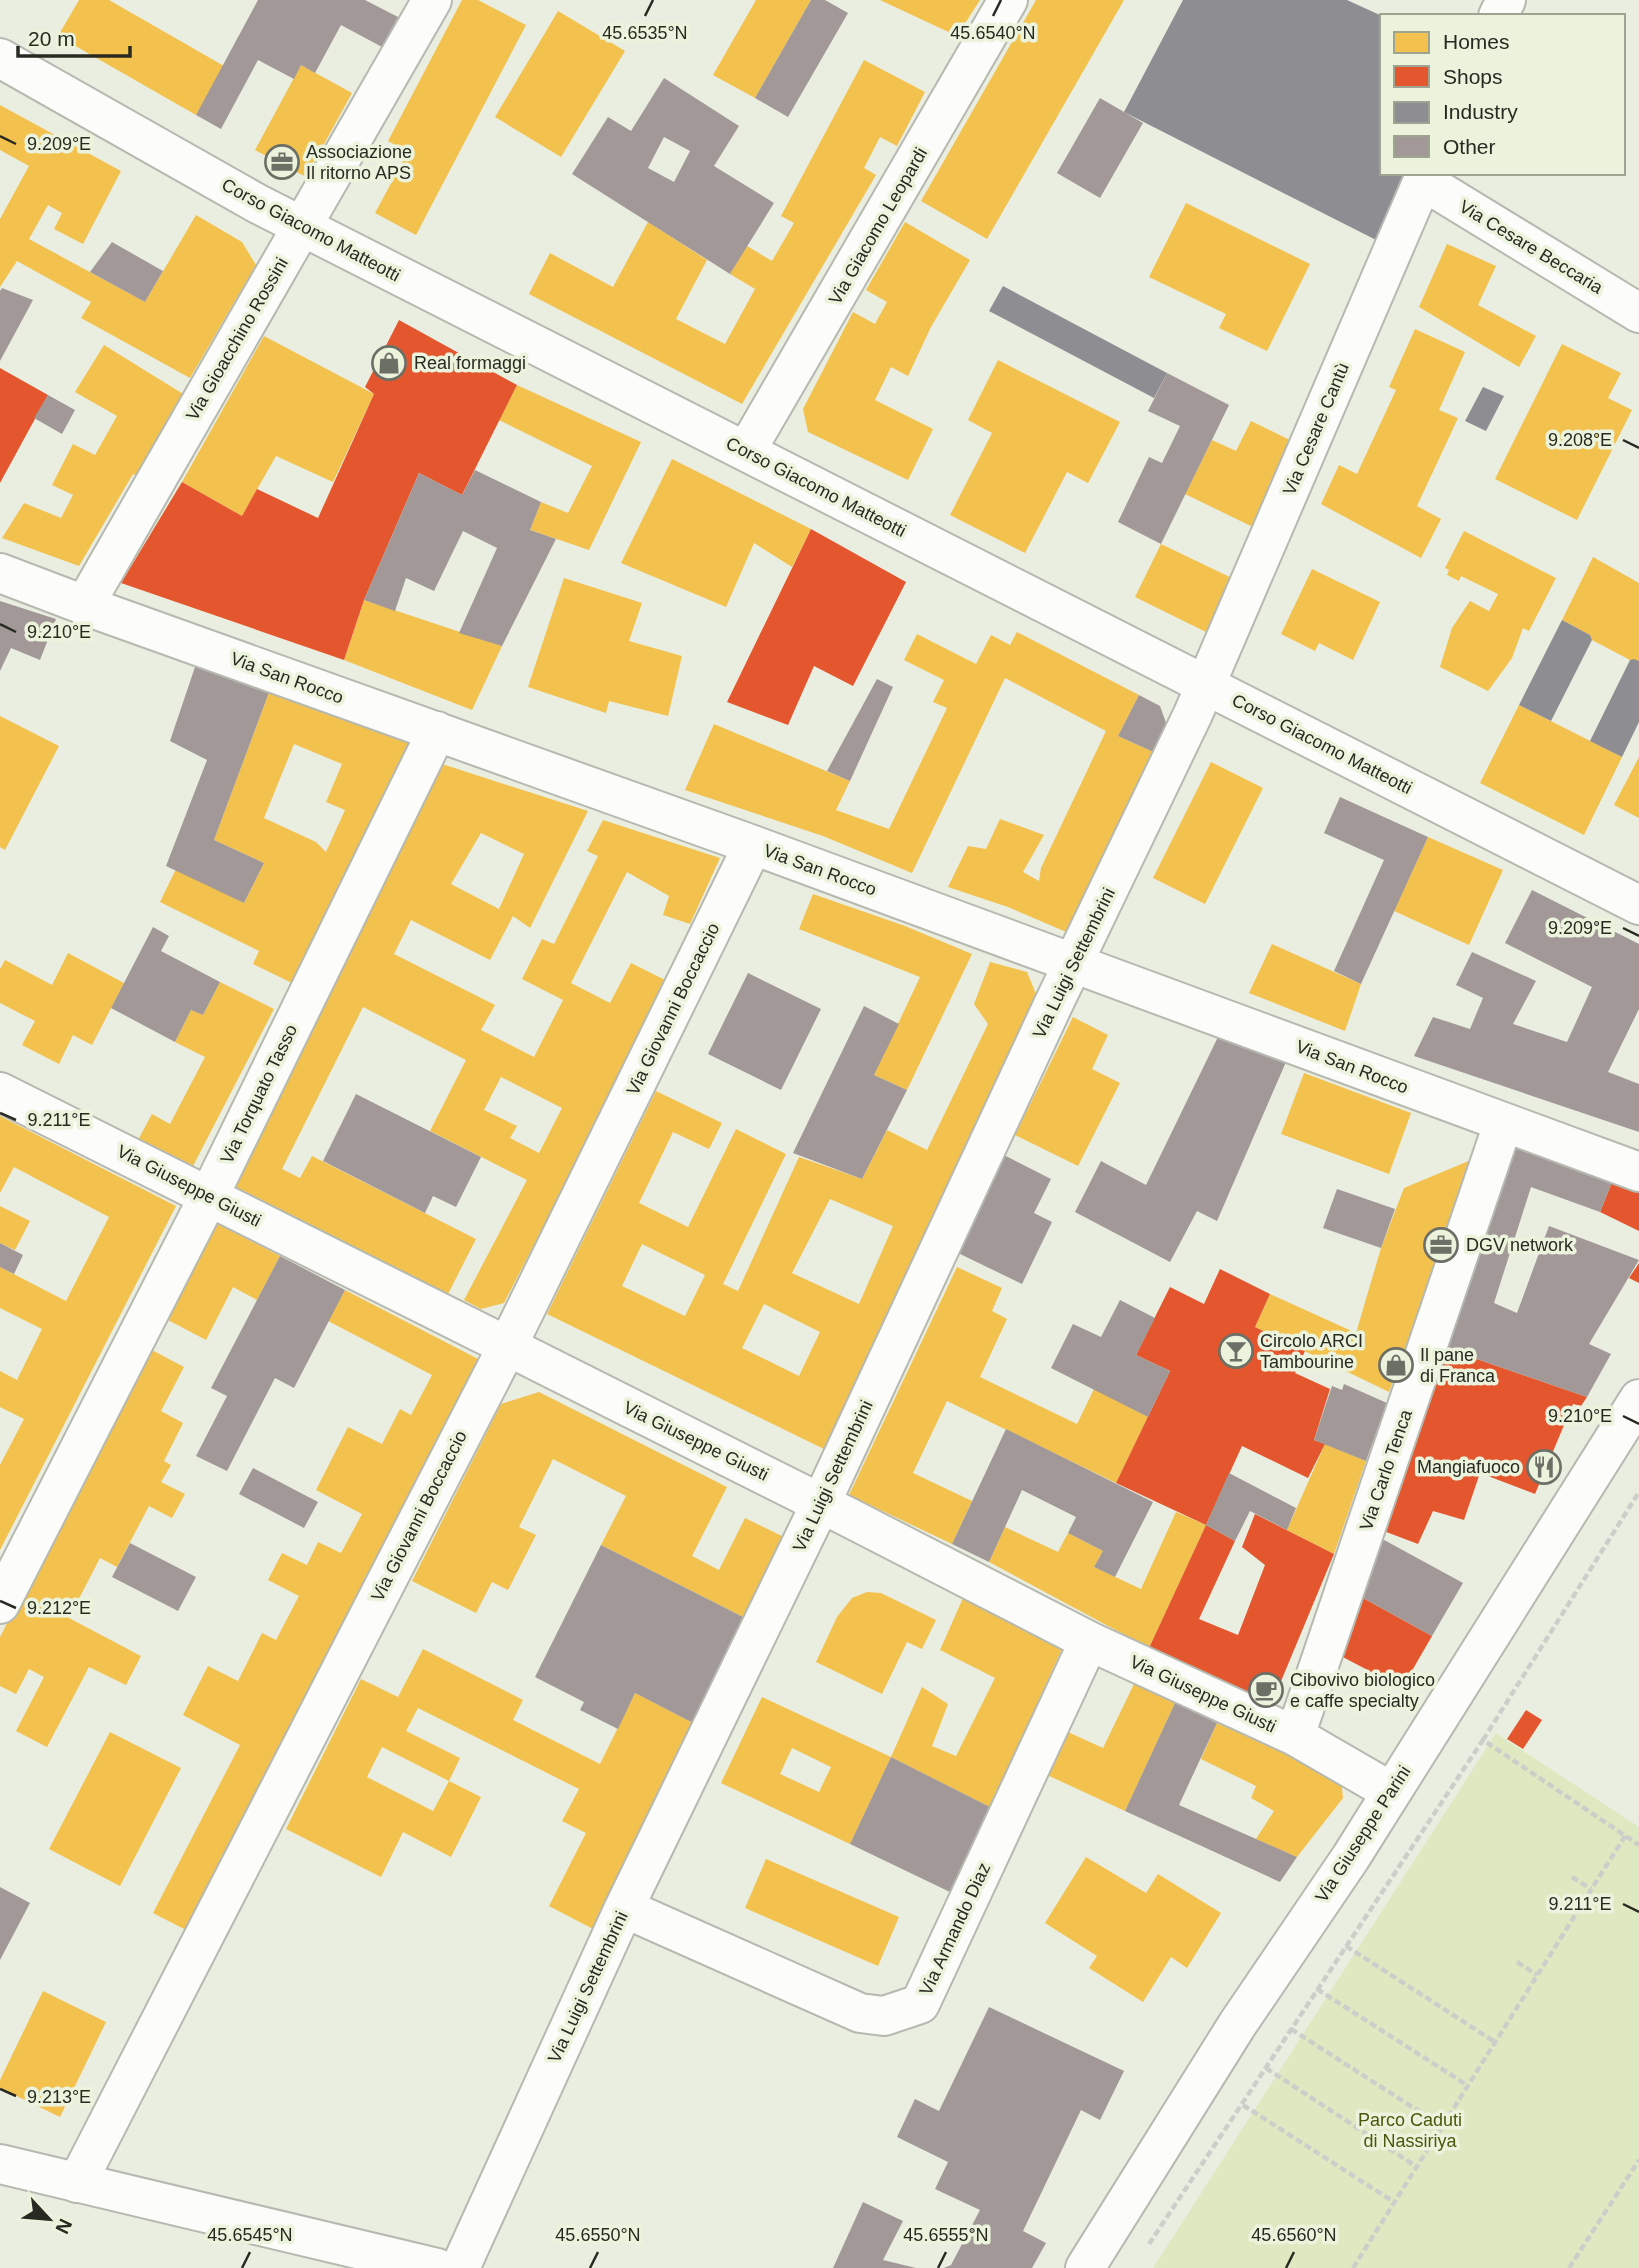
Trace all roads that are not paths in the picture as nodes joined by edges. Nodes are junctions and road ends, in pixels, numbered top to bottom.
1 (432, 0) edge
2 (1008, 0) edge
3 (0, 58) edge
4 (1424, 177) edge
5 (302, 226) junction
6 (1639, 313) edge
7 (746, 452) junction
8 (0, 573) edge
9 (84, 606) junction
10 (1206, 685) junction
11 (437, 731) junction
12 (753, 845) junction
13 (1639, 905) edge
14 (1074, 963) junction
15 (0, 1092) edge
16 (1503, 1124) junction
17 (1639, 1172) edge
18 (209, 1196) junction
19 (506, 1347) junction
20 (1639, 1399) edge
21 (821, 1503) junction
22 (0, 1604) edge
23 (1090, 1642) junction
24 (1295, 1736) junction
25 (1391, 1791) junction
26 (624, 1908) junction
27 (0, 2164) edge
28 (77, 2183) junction
29 (437, 2268) edge
30 (460, 2268) edge
31 (1085, 2268) edge

1 - 5 street, Via Gioacchino Rossini
2 - 7 street, Via Giacomo Leopardi
3 - 5 street, Corso Giacomo Matteotti
4 - 6 street, Via Cesare Beccaria
4 - 10 street, Via Cesare Cantù
5 - 7 street, Corso Giacomo Matteotti
5 - 9 street, Via Gioacchino Rossini
7 - 10 street, Corso Giacomo Matteotti
8 - 9 street, Via San Rocco
9 - 11 street, Via San Rocco
10 - 13 street, Corso Giacomo Matteotti
10 - 14 street, Via Luigi Settembrini
11 - 12 street, Via San Rocco
11 - 18 street, Via Torquato Tasso
12 - 14 street, Via San Rocco
12 - 19 street, Via Giovanni Boccaccio
14 - 16 street, Via San Rocco
14 - 21 street, Via Luigi Settembrini
15 - 18 street, Via Giuseppe Giusti
16 - 17 street, Via San Rocco
16 - 24 street, Via Carlo Tenca
18 - 19 street, Via Giuseppe Giusti
18 - 22 street, Via Torquato Tasso
19 - 21 street, Via Giuseppe Giusti
19 - 28 street, Via Giovanni Boccaccio
20 - 25 street, Via Giuseppe Parini
21 - 23 street, Via Giuseppe Giusti
21 - 26 street, Via Luigi Settembrini
23 - 24 street, Via Giuseppe Giusti
23 - 26 street, Via Armando Diaz
24 - 25 street, Via Giuseppe Giusti
25 - 31 street, Via Giuseppe Parini
26 - 30 street, Via Luigi Settembrini
27 - 28 street
28 - 29 street

